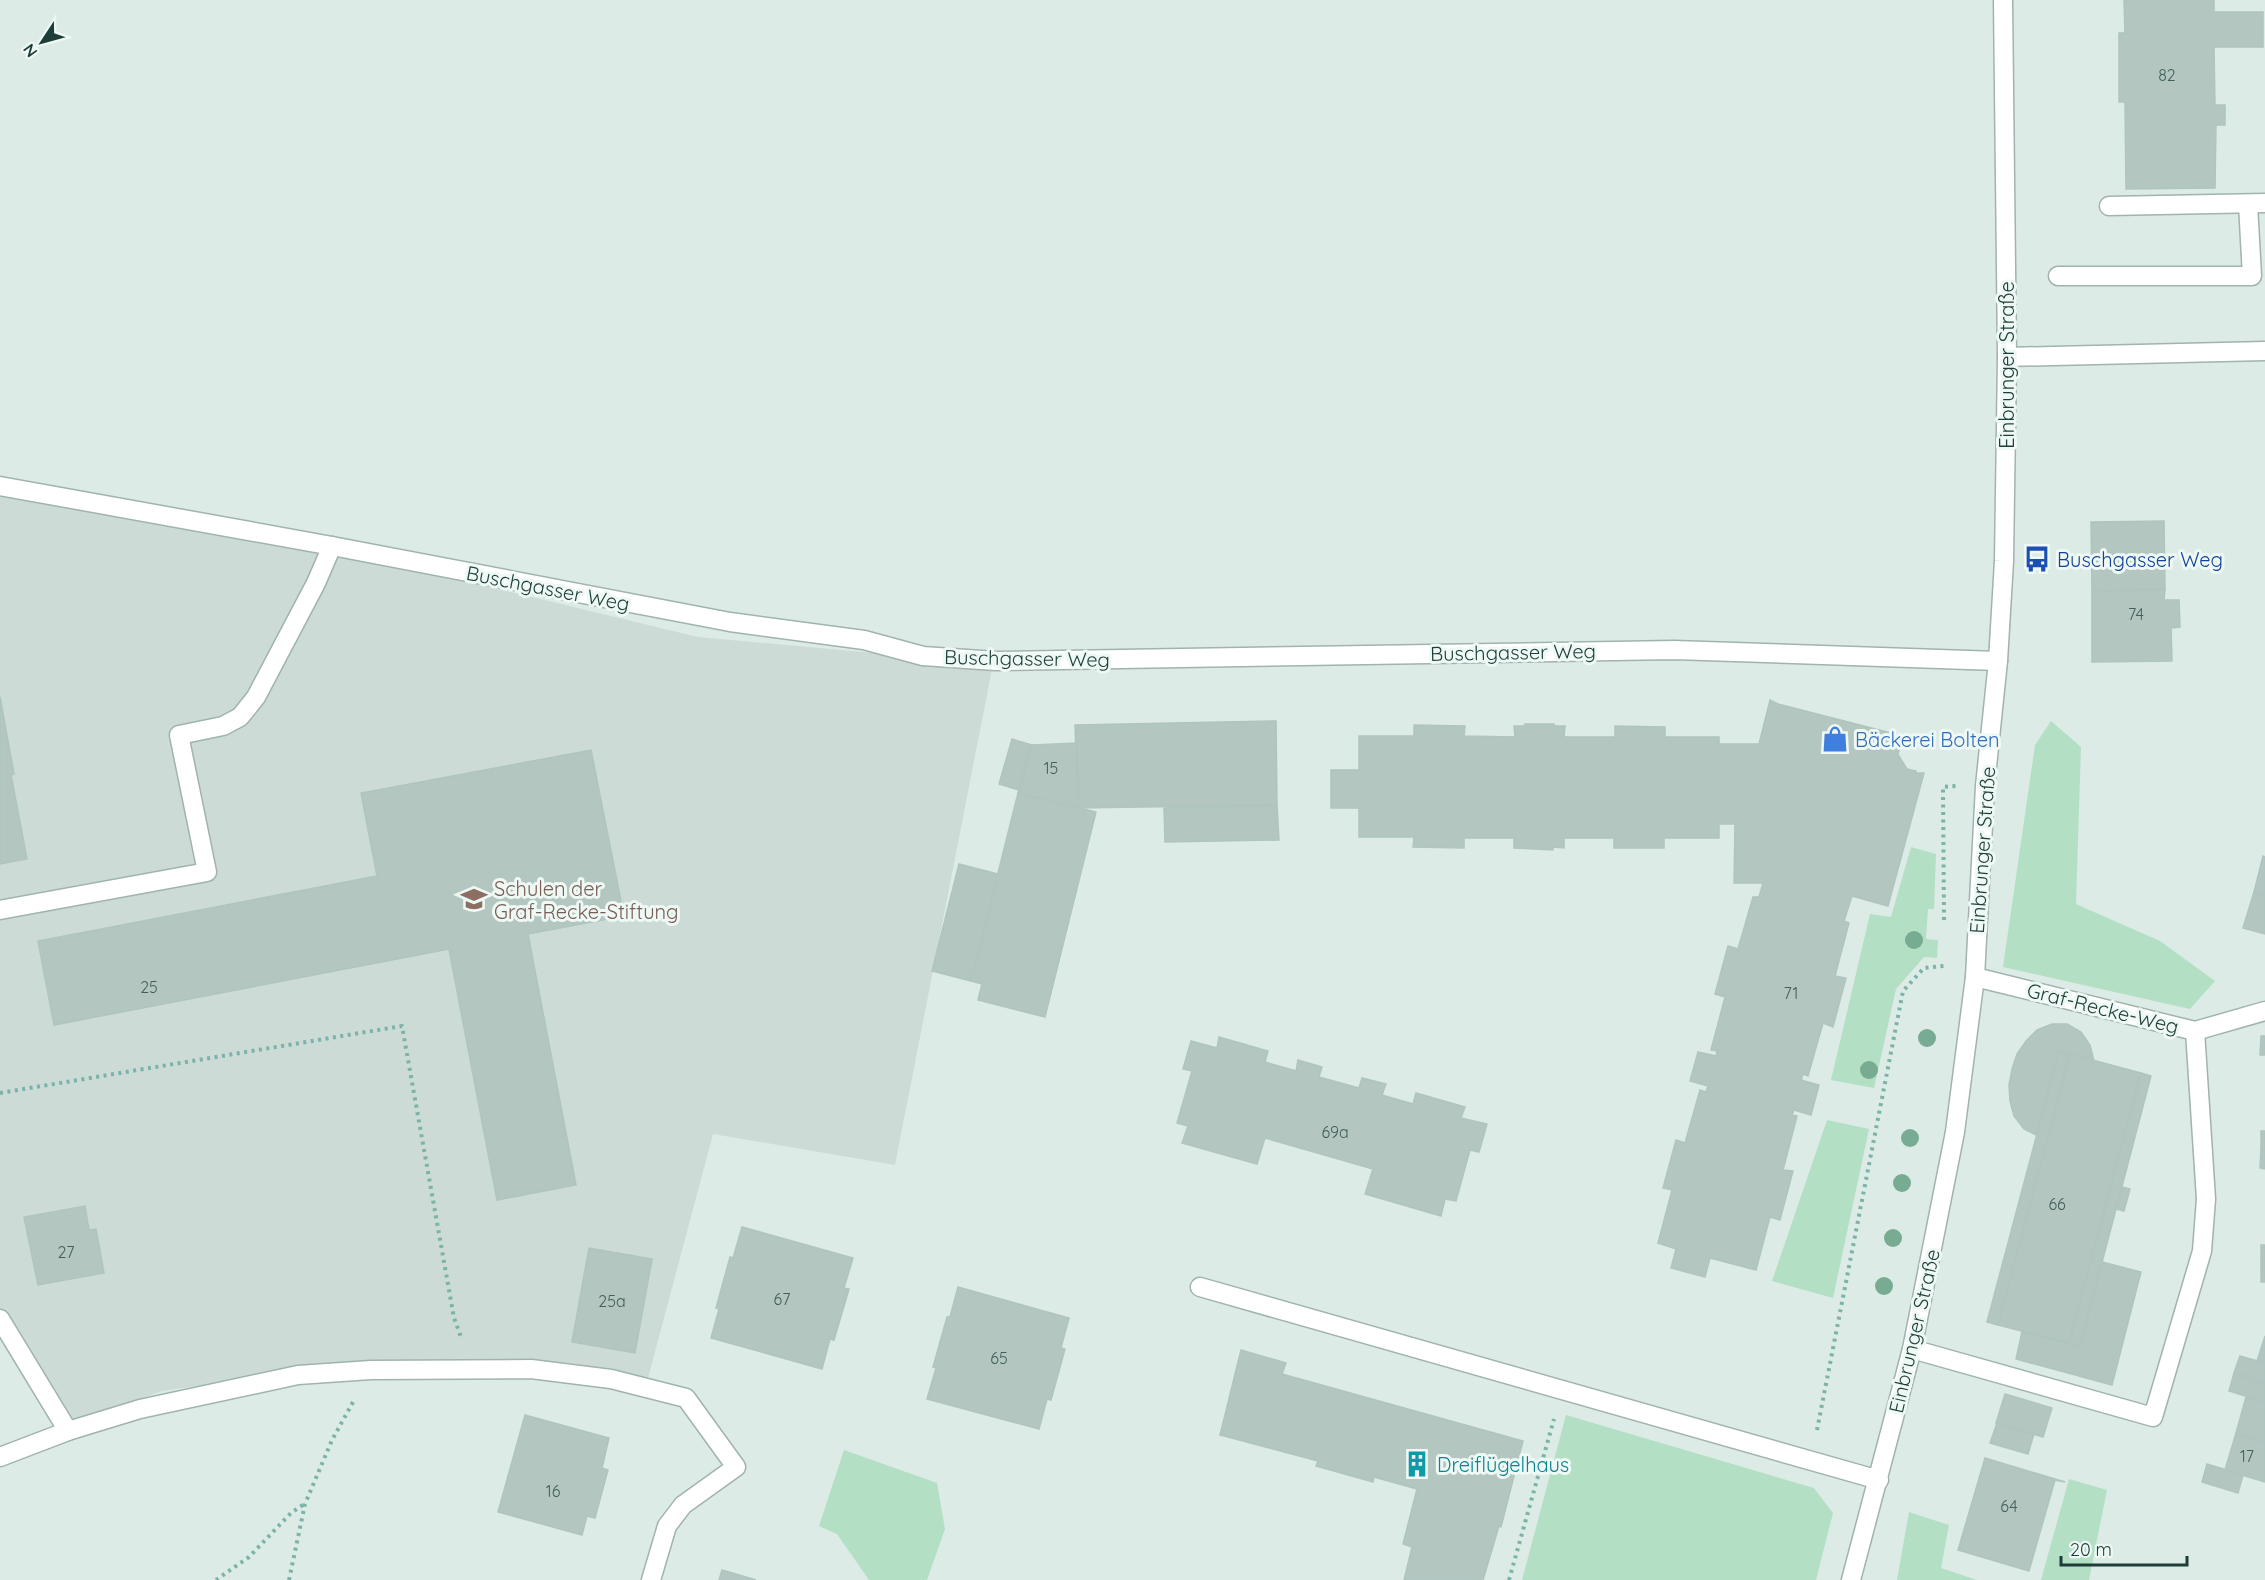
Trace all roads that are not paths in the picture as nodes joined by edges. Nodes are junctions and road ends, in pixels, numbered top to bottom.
1 (2003, 0) edge
2 (2257, 203) edge
3 (2109, 206) dead end
4 (2058, 276) dead end
5 (2265, 351) edge
6 (2007, 357) junction
7 (0, 486) edge
8 (332, 546) junction
9 (1998, 661) junction
10 (0, 910) edge
11 (1975, 977) junction
12 (2265, 1011) edge
13 (2195, 1031) junction
14 (1200, 1287) dead end
15 (0, 1319) edge
16 (1912, 1349) junction
17 (68, 1431) junction
18 (0, 1457) edge
19 (1879, 1479) junction
20 (651, 1580) edge
21 (1851, 1580) edge

1 - 6 street, Einbrunger Straße
2 - 3 street
2 - 4 street
5 - 6 street
6 - 9 street, Einbrunger Straße
7 - 8 street, Buschgasser Weg
8 - 9 street, Buschgasser Weg
8 - 10 street
9 - 11 street, Einbrunger Straße
11 - 13 street, Graf-Recke-Weg
11 - 16 street, Einbrunger Straße
12 - 13 street, Graf-Recke-Weg
13 - 16 street
14 - 19 street
15 - 17 street
16 - 19 street, Einbrunger Straße
17 - 18 street
17 - 20 street
19 - 21 street, Einbrunger Straße

